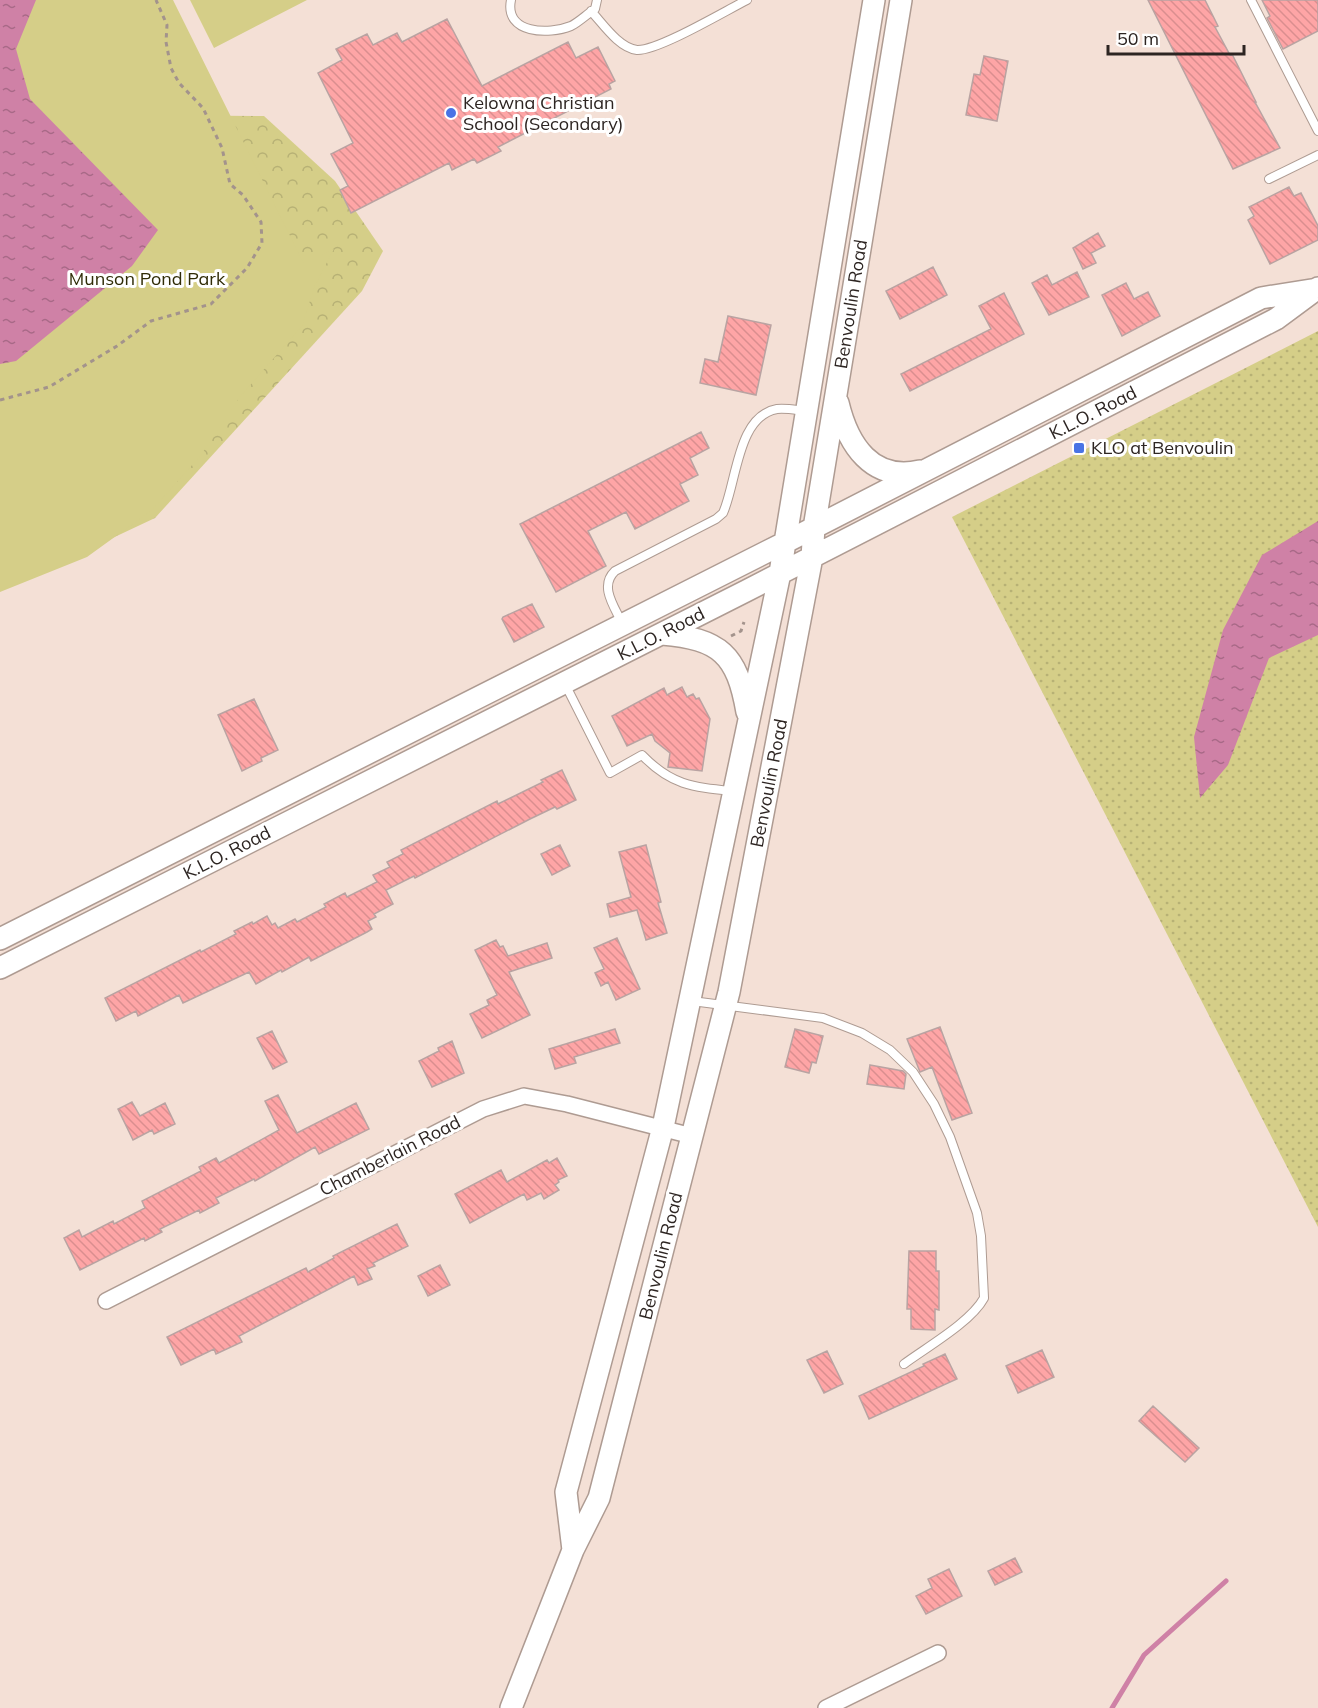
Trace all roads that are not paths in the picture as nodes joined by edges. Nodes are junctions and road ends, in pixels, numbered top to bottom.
1 (511, 0) edge
2 (597, 0) edge
3 (747, 0) edge
4 (874, 0) edge
5 (901, 0) edge
6 (1251, 0) edge
7 (591, 12) junction
8 (1318, 131) edge
9 (1318, 155) edge
10 (1269, 179) dead end
11 (1317, 288) edge
12 (836, 396) junction
13 (807, 411) junction
14 (930, 468) junction
15 (814, 528) junction
16 (786, 542) junction
17 (812, 557) junction
18 (780, 573) junction
19 (623, 624) junction
20 (660, 634) junction
21 (564, 683) junction
22 (749, 722) junction
23 (734, 791) junction
24 (0, 939) edge
25 (0, 968) edge
26 (690, 1001) junction
27 (726, 1004) junction
28 (663, 1127) junction
29 (692, 1136) junction
30 (106, 1301) dead end
31 (904, 1364) dead end
32 (573, 1550) junction
33 (938, 1653) dead end
34 (511, 1708) edge
35 (826, 1708) edge

1 - 7 lane
2 - 7 lane
3 - 7 lane
4 - 13 main road, Benvoulin Road
5 - 12 main road, Benvoulin Road
6 - 8 lane
9 - 10 lane
11 - 14 main road, K.L.O. Road
11 - 17 main road, K.L.O. Road
12 - 14 main road
12 - 15 main road, Benvoulin Road
13 - 16 main road, Benvoulin Road
13 - 19 lane
14 - 15 main road, K.L.O. Road
15 - 16 main road, K.L.O. Road
15 - 17 main road, Benvoulin Road
16 - 18 main road, Benvoulin Road
16 - 19 main road, K.L.O. Road
17 - 18 main road, K.L.O. Road
17 - 27 main road, Benvoulin Road
18 - 20 main road, K.L.O. Road
18 - 22 main road, Benvoulin Road
19 - 24 main road, K.L.O. Road
20 - 21 main road, K.L.O. Road
20 - 22 main road
21 - 23 lane
21 - 25 main road, K.L.O. Road
22 - 23 main road, Benvoulin Road
23 - 26 main road, Benvoulin Road
26 - 27 lane
26 - 28 main road, Benvoulin Road
27 - 29 main road, Benvoulin Road
27 - 31 lane
28 - 29 street, Chamberlain Road
28 - 30 street, Chamberlain Road
28 - 32 main road, Benvoulin Road
29 - 32 main road, Benvoulin Road
32 - 34 main road, Benvoulin Road
33 - 35 street

